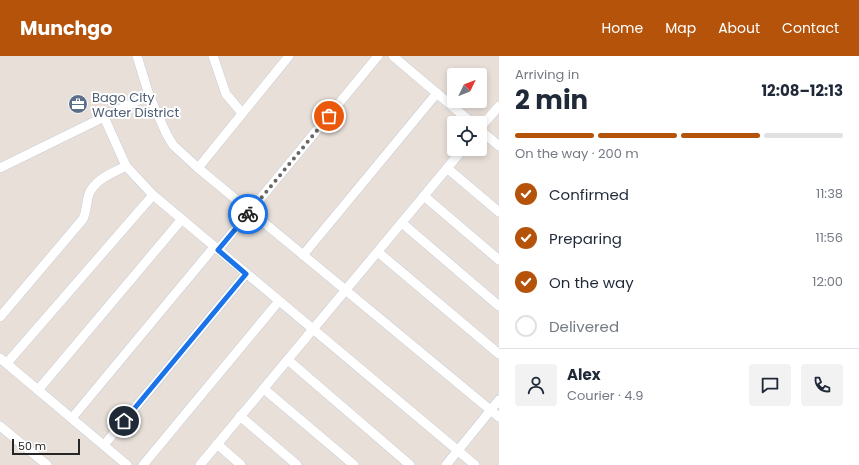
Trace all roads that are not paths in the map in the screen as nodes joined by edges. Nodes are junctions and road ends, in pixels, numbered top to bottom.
1 (137, 56) edge
2 (213, 56) edge
3 (289, 56) edge
4 (378, 56) edge
5 (393, 56) edge
6 (437, 94) junction
7 (149, 95) junction
8 (499, 106) edge
9 (242, 113) junction
10 (464, 116) edge
11 (104, 117) junction
12 (487, 121) edge
13 (487, 135) edge
14 (499, 146) edge
15 (457, 156) edge
16 (126, 166) junction
17 (0, 168) edge
18 (198, 168) junction
19 (447, 168) junction
20 (153, 195) junction
21 (424, 196) junction
22 (250, 211) junction
23 (499, 212) edge
24 (182, 219) junction
25 (402, 222) junction
26 (216, 248) junction
27 (378, 252) junction
28 (303, 255) junction
29 (499, 260) edge
30 (246, 274) junction
31 (346, 290) junction
32 (279, 301) junction
33 (499, 306) edge
34 (0, 317) edge
35 (313, 329) junction
36 (498, 352) edge
37 (288, 360) junction
38 (3, 361) edge
39 (264, 389) junction
40 (38, 390) junction
41 (499, 400) edge
42 (491, 410) junction
43 (240, 416) junction
44 (499, 417) edge
45 (72, 418) junction
46 (0, 426) edge
47 (217, 444) junction
48 (104, 445) junction
49 (458, 451) junction
50 (48, 465) edge
51 (127, 465) edge
52 (143, 465) edge
53 (200, 465) edge
54 (241, 465) edge
55 (297, 465) edge
56 (354, 465) edge
57 (410, 465) edge
58 (446, 465) edge
59 (475, 465) edge

1 - 7 street
2 - 9 street
3 - 9 street
4 - 22 street
5 - 6 street
6 - 10 street
6 - 28 street
7 - 11 street
7 - 18 street
8 - 12 street
9 - 18 street
11 - 16 street
11 - 17 street
13 - 14 street
15 - 19 street
16 - 20 street
16 - 34 street
18 - 22 street
19 - 21 street
19 - 23 street
20 - 24 street
20 - 38 street
21 - 25 street
21 - 29 street
22 - 26 street
22 - 28 street
24 - 26 street
24 - 40 street
25 - 27 street
25 - 33 street
26 - 30 street
26 - 45 street
27 - 31 street
27 - 36 street
28 - 31 street
30 - 32 street
30 - 48 street
31 - 35 street
31 - 42 street
32 - 35 street
32 - 52 street
35 - 37 street
35 - 49 street
37 - 39 street
37 - 57 street
38 - 40 street
39 - 43 street
39 - 56 street
40 - 45 street
41 - 42 street
42 - 44 street
42 - 49 street
43 - 47 street
43 - 55 street
45 - 48 street
46 - 50 street
47 - 53 street
47 - 54 street
48 - 51 street
49 - 58 street
49 - 59 street

